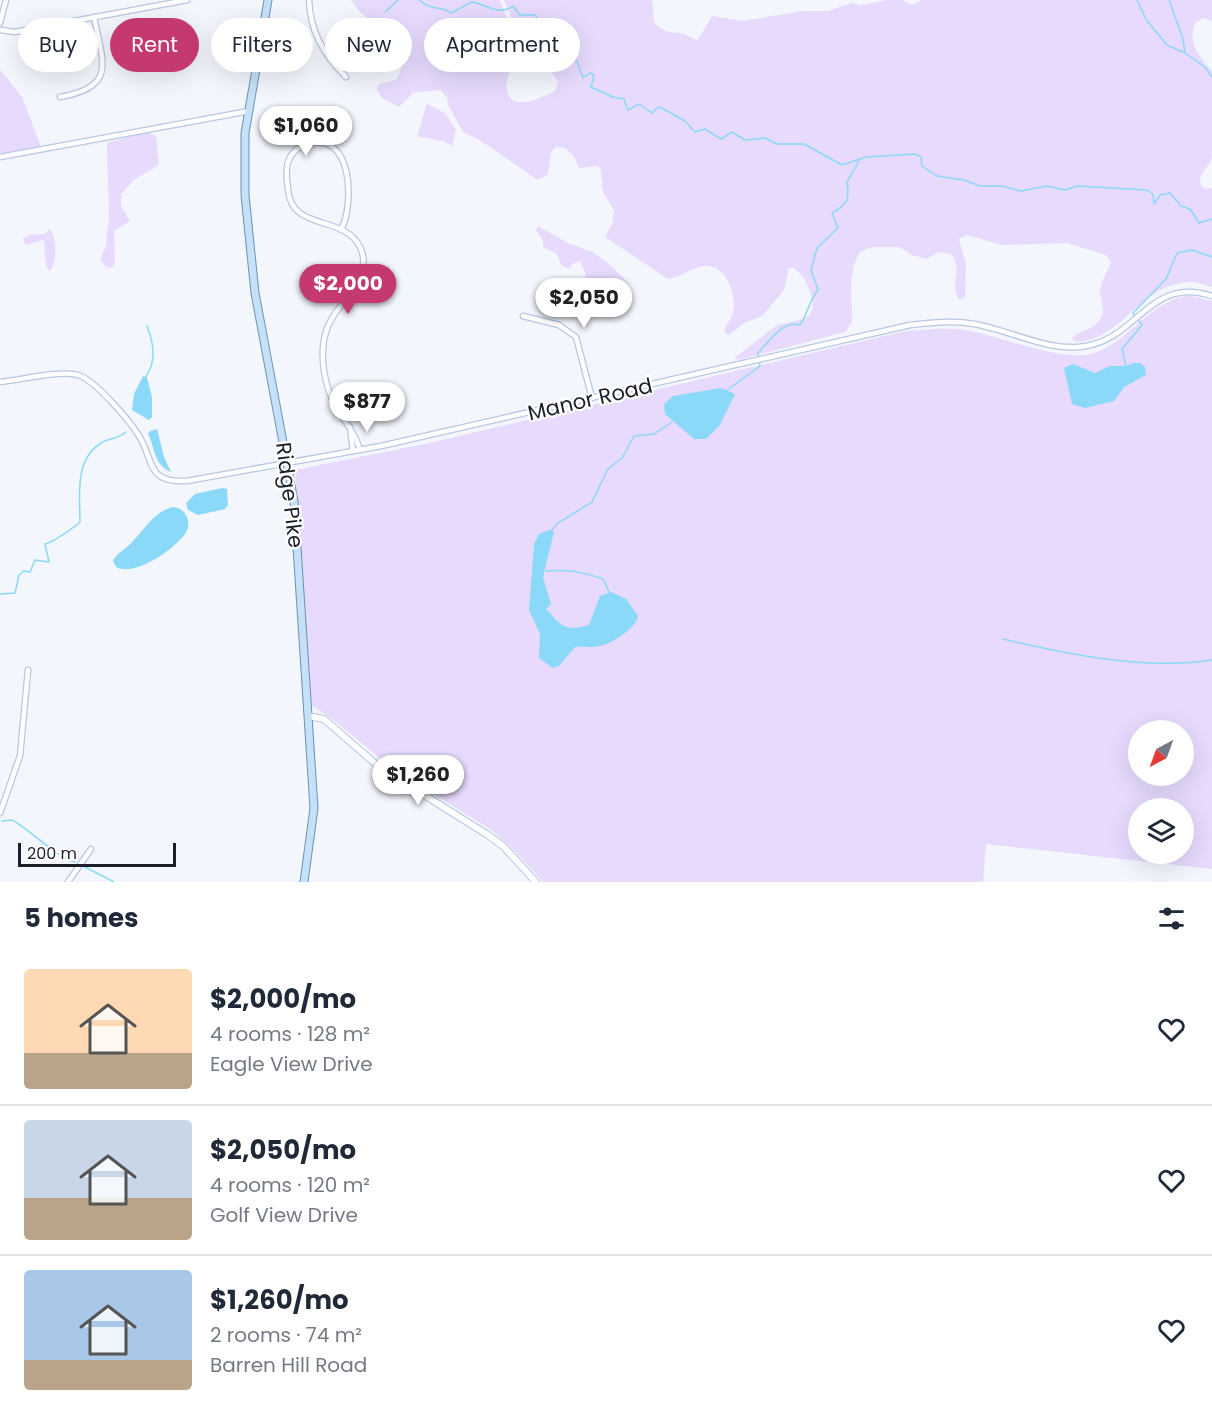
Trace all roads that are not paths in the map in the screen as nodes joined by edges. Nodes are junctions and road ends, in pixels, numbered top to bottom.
1 (6, 0) edge
2 (187, 0) edge
3 (268, 0) edge
4 (309, 0) edge
5 (94, 17) junction
6 (0, 23) edge
7 (0, 30) edge
8 (346, 77) dead end
9 (60, 97) dead end
10 (249, 111) junction
11 (0, 157) edge
12 (342, 228) junction
13 (1212, 296) edge
14 (522, 316) dead end
15 (0, 382) edge
16 (592, 398) junction
17 (350, 427) junction
18 (360, 450) junction
19 (353, 452) junction
20 (288, 465) junction
21 (28, 670) dead end
22 (308, 716) junction
23 (0, 813) edge
24 (92, 849) dead end
25 (68, 882) edge
26 (304, 882) edge
27 (536, 882) edge

1 - 6 street
2 - 5 street
3 - 10 main road, Ridge Pike
4 - 8 street
5 - 7 street
5 - 9 street
10 - 11 street
10 - 20 main road, Ridge Pike
12 - 12 street
12 - 17 street
13 - 16 street, Manor Road
14 - 16 street
15 - 20 street, Manor Road
16 - 18 street, Manor Road
17 - 18 street
17 - 19 street
18 - 19 street, Manor Road
19 - 20 street, Manor Road
20 - 22 main road, Ridge Pike
21 - 23 street
22 - 26 main road, Ridge Pike
22 - 27 street
24 - 25 street

